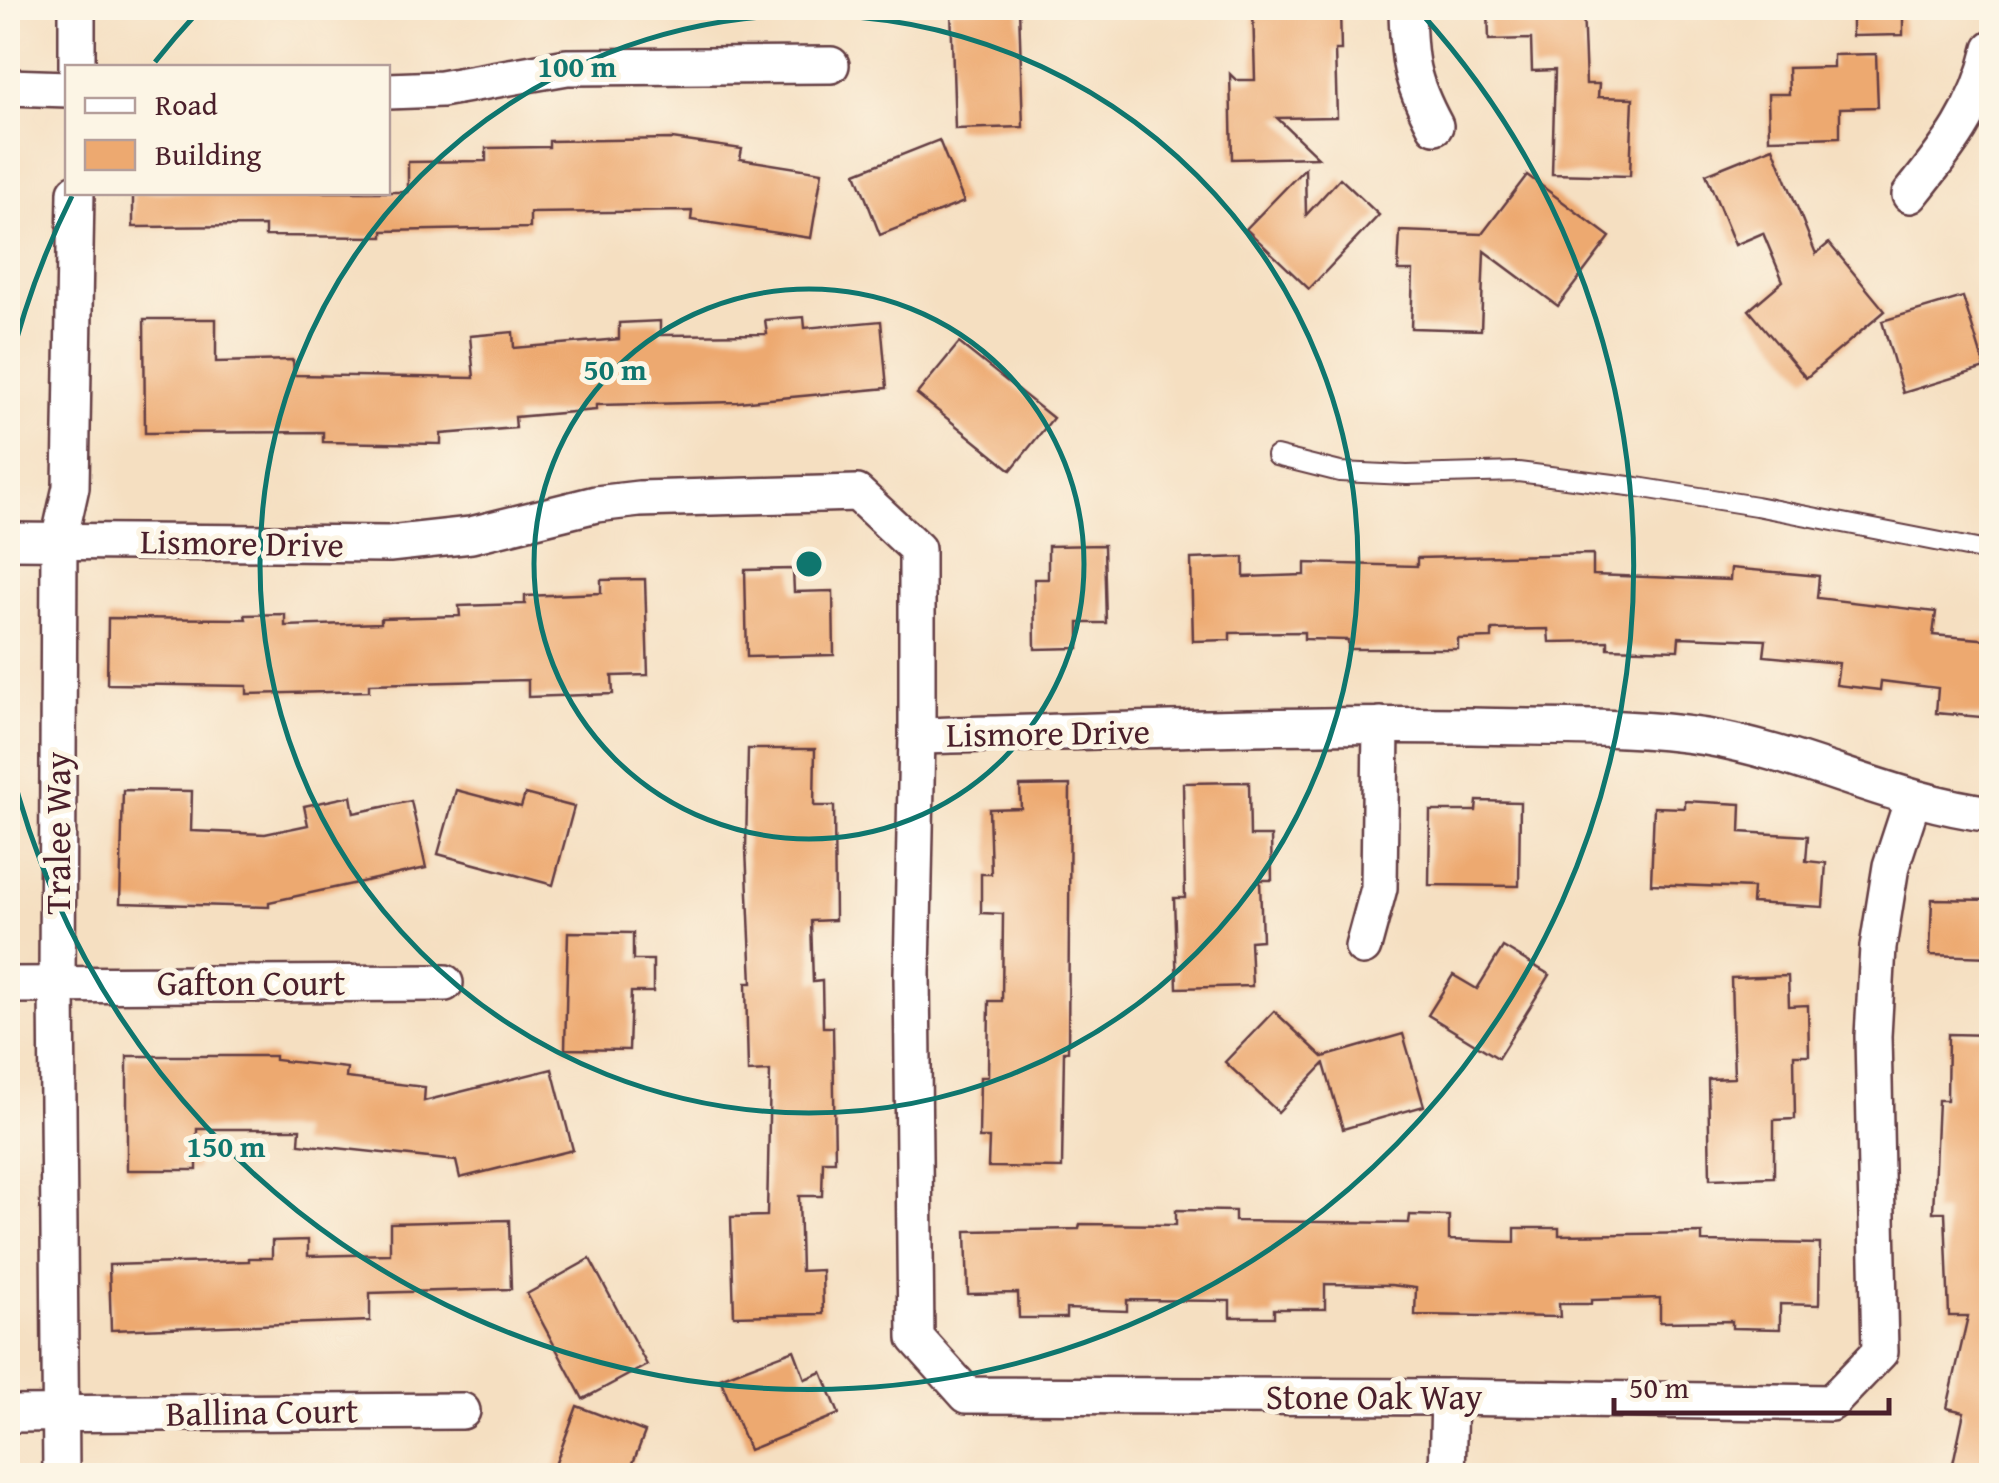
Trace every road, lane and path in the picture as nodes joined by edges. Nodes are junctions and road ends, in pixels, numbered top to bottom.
1 (77, 8) edge
2 (1407, 8) edge
3 (1992, 49) edge
4 (78, 65) edge
5 (830, 65) dead end
6 (8, 87) edge
7 (65, 90) edge
8 (390, 91) edge
9 (1435, 126) dead end
10 (76, 195) edge
11 (1910, 195) dead end
12 (1276, 456) dead end
13 (8, 541) edge
14 (59, 541) junction
15 (1992, 552) edge
16 (1381, 725) junction
17 (918, 736) junction
18 (1912, 799) junction
19 (1992, 814) edge
20 (1362, 947) dead end
21 (444, 983) dead end
22 (8, 985) edge
23 (57, 985) junction
24 (1449, 1396) junction
25 (462, 1410) dead end
26 (8, 1414) edge
27 (61, 1414) junction
28 (61, 1476) edge
29 (1447, 1476) edge

1 - 4 street
2 - 9 street
3 - 11 street
5 - 8 street
6 - 7 street
10 - 14 street, Tralee Way
12 - 15 lane
13 - 14 street, Lismore Drive
14 - 17 street, Lismore Drive
14 - 23 street, Tralee Way
16 - 17 street, Lismore Drive
16 - 18 street, Lismore Drive
16 - 20 street
17 - 24 street, Stone Oak Way
18 - 19 street, Lismore Drive
18 - 24 street, Stone Oak Way
21 - 23 street, Gafton Court
22 - 23 street, Gafton Court
23 - 27 street, Tralee Way
24 - 29 street
25 - 27 street, Ballina Court
26 - 27 street, Ballina Court
27 - 28 street, Tralee Way

